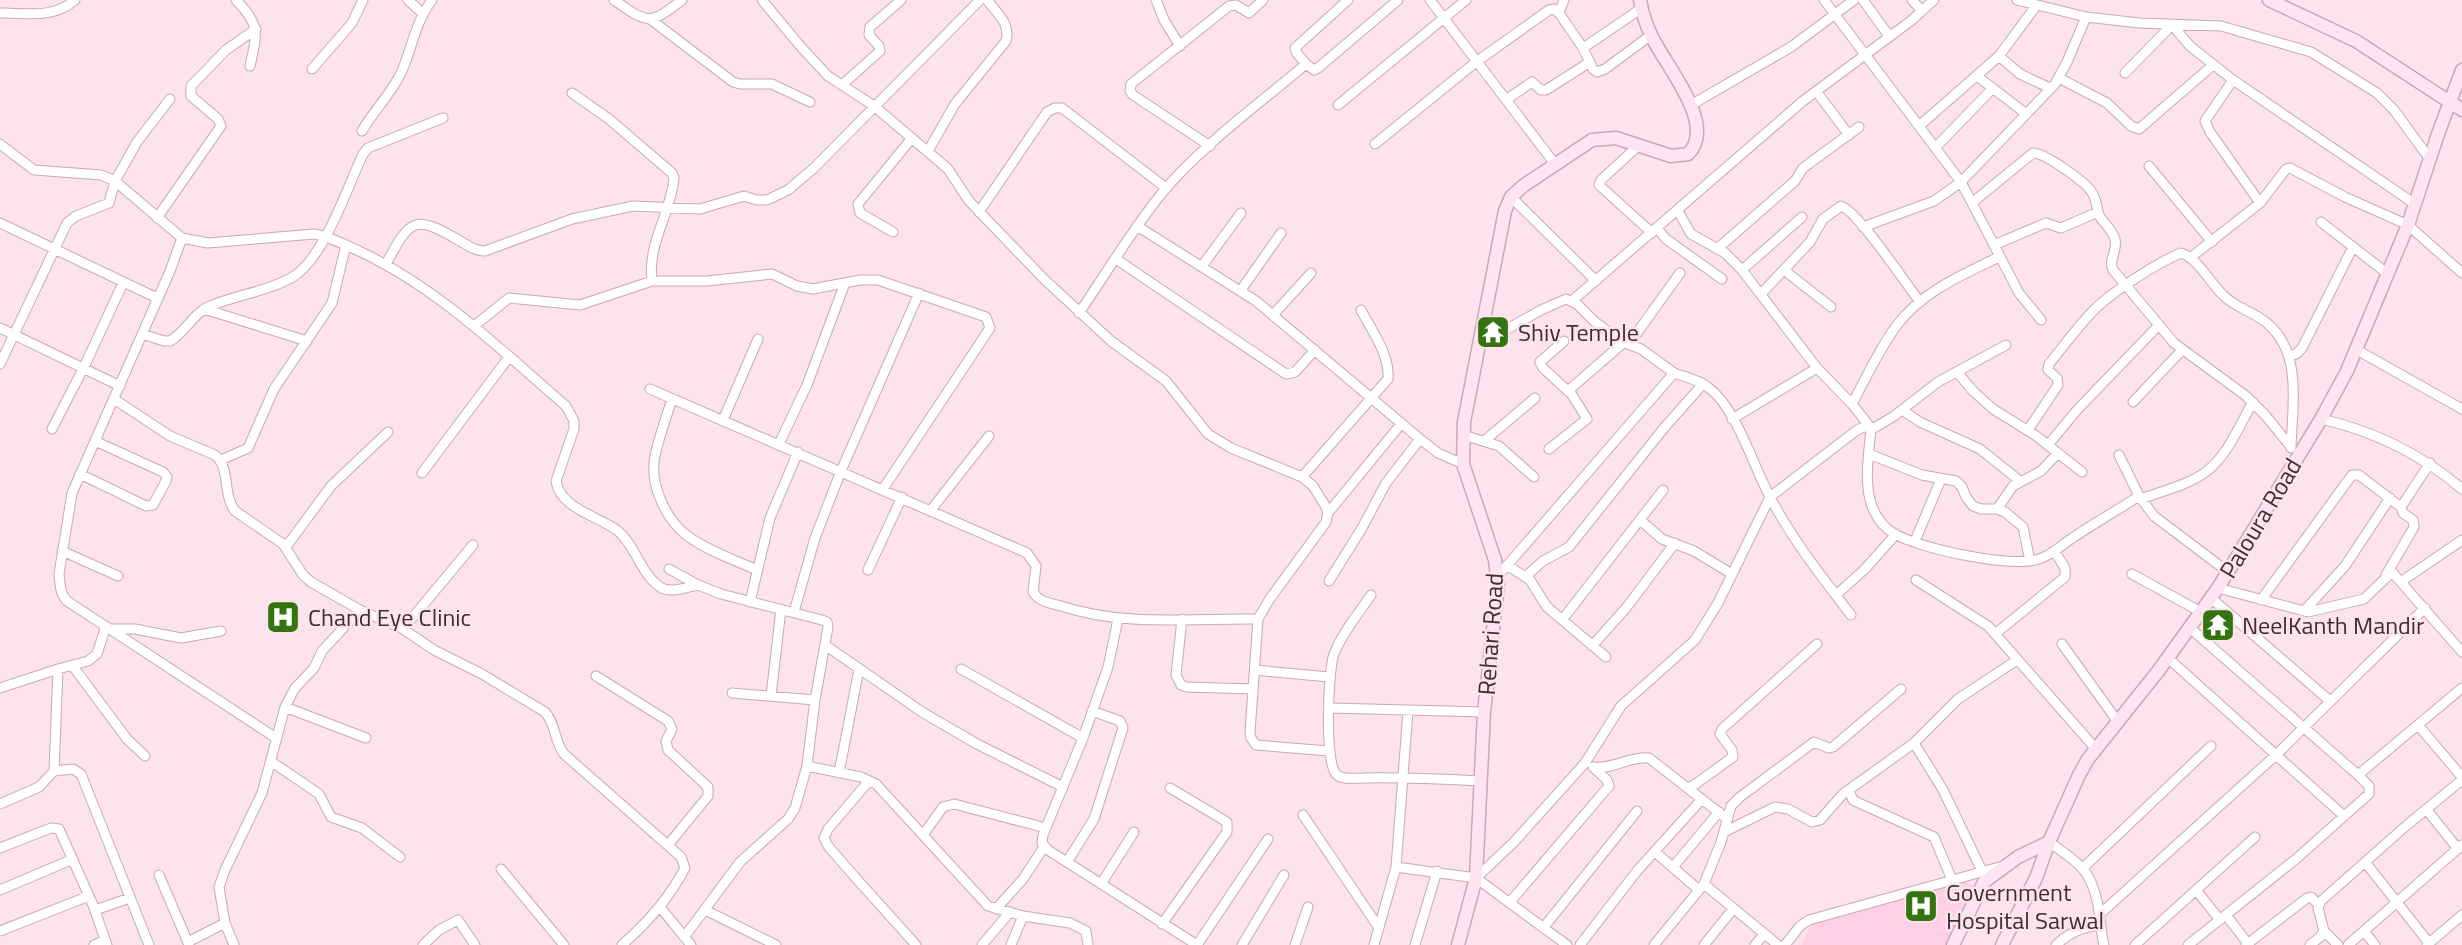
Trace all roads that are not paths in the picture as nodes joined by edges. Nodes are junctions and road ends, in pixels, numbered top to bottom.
1 (236, 0) edge
2 (363, 0) edge
3 (408, 0) edge
4 (432, 0) edge
5 (614, 0) edge
6 (682, 0) edge
7 (762, 0) edge
8 (901, 0) edge
9 (980, 0) edge
10 (987, 0) edge
11 (1156, 0) edge
12 (1264, 0) edge
13 (1348, 0) edge
14 (1398, 0) edge
15 (1430, 0) edge
16 (1466, 0) edge
17 (1564, 0) edge
18 (1824, 0) edge
19 (1854, 0) edge
20 (1863, 0) edge
21 (1912, 0) edge
22 (1934, 0) edge
23 (2017, 0) edge
24 (69, 2) edge
25 (1234, 2) edge
26 (2278, 2) edge
27 (1641, 4) edge
28 (2036, 6) junction
29 (1922, 11) junction
30 (0, 13) edge
31 (422, 13) junction
32 (1559, 13) junction
33 (1835, 15) junction
34 (2086, 17) junction
35 (1443, 18) junction
36 (650, 19) junction
37 (2172, 24) junction
38 (256, 29) junction
39 (1651, 35) junction
40 (1889, 36) junction
41 (1180, 46) junction
42 (1583, 48) junction
43 (1864, 54) junction
44 (1999, 55) junction
45 (1476, 62) junction
46 (1590, 62) junction
47 (1306, 64) junction
48 (2213, 65) junction
49 (250, 66) dead end
50 (312, 69) dead end
51 (2462, 70) edge
52 (2125, 73) dead end
53 (1977, 76) junction
54 (2059, 78) junction
55 (2233, 80) junction
56 (842, 85) junction
57 (1993, 88) junction
58 (2050, 88) junction
59 (1816, 91) junction
60 (572, 93) dead end
61 (170, 99) dead end
62 (1506, 100) junction
63 (2450, 101) junction
64 (810, 102) dead end
65 (1338, 105) dead end
66 (1691, 105) junction
67 (874, 106) junction
68 (2462, 110) edge
69 (2025, 113) junction
70 (443, 118) dead end
71 (1919, 126) junction
72 (1859, 127) dead end
73 (362, 131) dead end
74 (1849, 135) junction
75 (912, 138) junction
76 (0, 144) edge
77 (1375, 144) dead end
78 (1210, 146) junction
79 (1638, 146) junction
80 (1935, 148) junction
81 (928, 151) junction
82 (2429, 158) junction
83 (1555, 164) junction
84 (2149, 166) dead end
85 (115, 181) junction
86 (1961, 182) junction
87 (1166, 188) junction
88 (1511, 197) junction
89 (1973, 202) junction
90 (2260, 202) junction
91 (2415, 204) junction
92 (666, 209) junction
93 (1678, 211) junction
94 (979, 212) junction
95 (2098, 212) junction
96 (1241, 213) dead end
97 (1802, 217) dead end
98 (157, 218) junction
99 (2321, 222) dead end
100 (0, 223) edge
101 (2408, 225) junction
102 (1138, 226) junction
103 (1863, 227) junction
104 (1655, 230) junction
105 (893, 232) dead end
106 (1281, 233) dead end
107 (326, 236) junction
108 (182, 238) junction
109 (2212, 242) junction
110 (346, 245) junction
111 (1994, 245) junction
112 (2353, 247) junction
113 (54, 248) junction
114 (1717, 249) junction
115 (1999, 257) junction
116 (2190, 258) junction
117 (1116, 259) junction
118 (386, 264) junction
119 (1202, 266) junction
120 (1742, 270) junction
121 (1784, 270) junction
122 (1311, 273) dead end
123 (1680, 273) dead end
124 (2462, 273) edge
125 (2388, 274) junction
126 (1722, 279) dead end
127 (652, 281) junction
128 (1595, 281) junction
129 (123, 283) junction
130 (845, 283) junction
131 (2126, 286) junction
132 (1241, 290) junction
133 (919, 293) junction
134 (1760, 294) junction
135 (157, 298) junction
136 (1573, 300) junction
137 (1920, 302) junction
138 (1831, 307) dead end
139 (204, 309) junction
140 (1361, 310) dead end
141 (1079, 313) junction
142 (1273, 315) junction
143 (2042, 320) dead end
144 (474, 326) junction
145 (2158, 326) junction
146 (0, 328) edge
147 (14, 333) junction
148 (142, 334) junction
149 (758, 339) dead end
150 (307, 341) junction
151 (1564, 341) dead end
152 (1626, 343) junction
153 (1479, 345) junction
154 (2006, 345) dead end
155 (1315, 350) junction
156 (2182, 350) junction
157 (2357, 350) junction
158 (2289, 355) junction
159 (509, 357) junction
160 (0, 364) edge
161 (84, 367) junction
162 (1817, 368) junction
163 (1957, 372) junction
164 (1674, 373) junction
165 (1703, 384) junction
166 (120, 386) junction
167 (650, 389) dead end
168 (1569, 392) junction
169 (1535, 398) dead end
170 (114, 399) junction
171 (672, 399) junction
172 (1372, 399) junction
173 (2133, 402) dead end
174 (2253, 402) junction
175 (1852, 404) junction
176 (1902, 410) junction
177 (2462, 410) edge
178 (1732, 419) junction
179 (2321, 419) junction
180 (723, 420) junction
181 (1401, 424) junction
182 (1871, 428) junction
183 (52, 429) dead end
184 (2028, 430) junction
185 (388, 432) dead end
186 (1463, 435) junction
187 (989, 436) dead end
188 (1420, 439) junction
189 (95, 441) junction
190 (1484, 441) junction
191 (779, 444) junction
192 (2048, 445) junction
193 (1549, 449) dead end
194 (798, 452) junction
195 (2294, 452) junction
196 (2058, 453) junction
197 (1869, 454) junction
198 (2119, 455) dead end
199 (221, 460) junction
200 (2430, 463) junction
201 (1463, 464) junction
202 (841, 471) junction
203 (2082, 472) dead end
204 (422, 473) dead end
205 (80, 474) junction
206 (1302, 477) junction
207 (1534, 477) dead end
208 (1941, 479) junction
209 (2020, 481) junction
210 (883, 489) junction
211 (2462, 489) edge
212 (1663, 490) dead end
213 (902, 497) junction
214 (1770, 497) junction
215 (2140, 498) junction
216 (2390, 498) junction
217 (2401, 507) junction
218 (1997, 509) junction
219 (931, 510) junction
220 (1328, 513) junction
221 (1640, 520) junction
222 (1896, 534) junction
223 (2462, 540) edge
224 (1915, 541) junction
225 (1675, 543) junction
226 (473, 545) dead end
227 (286, 547) junction
228 (62, 551) junction
229 (2055, 552) junction
230 (2030, 561) junction
231 (1507, 565) junction
232 (669, 569) dead end
233 (757, 570) junction
234 (868, 570) dead end
235 (2228, 572) junction
236 (1732, 574) junction
237 (2132, 574) dead end
238 (118, 576) dead end
239 (1498, 576) junction
240 (1525, 577) junction
241 (2384, 578) junction
242 (1916, 580) dead end
243 (1329, 581) dead end
244 (2402, 581) junction
245 (698, 585) junction
246 (2215, 593) junction
247 (1371, 595) dead end
248 (1836, 595) junction
249 (2261, 600) junction
250 (750, 602) junction
251 (2425, 608) junction
252 (781, 609) junction
253 (360, 610) junction
254 (2304, 611) junction
255 (794, 612) junction
256 (2202, 612) junction
257 (1851, 615) dead end
258 (1118, 619) junction
259 (1182, 619) junction
260 (1258, 620) junction
261 (1562, 620) junction
262 (108, 627) junction
263 (2190, 628) junction
264 (403, 629) junction
265 (221, 631) dead end
266 (1995, 634) junction
267 (1817, 644) dead end
268 (2062, 644) dead end
269 (825, 645) junction
270 (1592, 646) junction
271 (2462, 652) edge
272 (1606, 657) dead end
273 (2168, 658) junction
274 (2017, 660) junction
275 (72, 666) junction
276 (58, 668) junction
277 (859, 669) junction
278 (961, 669) dead end
279 (1255, 670) junction
280 (596, 676) dead end
281 (1329, 677) junction
282 (0, 688) edge
283 (2462, 688) edge
284 (1253, 689) junction
285 (1901, 689) dead end
286 (732, 693) dead end
287 (771, 696) junction
288 (815, 700) junction
289 (2330, 701) junction
290 (285, 707) junction
291 (1329, 708) junction
292 (1092, 711) junction
293 (1408, 711) junction
294 (1484, 712) junction
295 (2118, 722) junction
296 (2418, 725) junction
297 (2305, 727) junction
298 (276, 738) junction
299 (366, 738) dead end
300 (1083, 738) junction
301 (1914, 743) junction
302 (2211, 746) dead end
303 (2096, 749) junction
304 (1329, 751) junction
305 (2276, 755) junction
306 (145, 756) dead end
307 (272, 762) junction
308 (1589, 765) junction
309 (807, 766) junction
310 (54, 771) junction
311 (839, 773) junction
312 (2358, 775) junction
313 (1403, 777) junction
314 (2462, 778) edge
315 (869, 780) junction
316 (1481, 781) junction
317 (1063, 787) junction
318 (1170, 788) dead end
319 (1690, 788) junction
320 (1849, 791) junction
321 (1702, 799) junction
322 (0, 804) edge
323 (2426, 810) junction
324 (1637, 811) dead end
325 (1303, 815) dead end
326 (1722, 815) junction
327 (2344, 816) junction
328 (1046, 828) junction
329 (1134, 832) dead end
330 (1724, 832) junction
331 (923, 835) junction
332 (2255, 837) dead end
333 (1268, 839) dead end
334 (2049, 842) junction
335 (668, 845) junction
336 (1044, 847) junction
337 (2460, 847) edge
338 (0, 848) edge
339 (1655, 852) junction
340 (400, 857) dead end
341 (74, 859) junction
342 (1067, 862) junction
343 (2365, 862) junction
344 (2004, 865) junction
345 (1396, 867) junction
346 (1673, 867) junction
347 (2084, 867) junction
348 (501, 869) dead end
349 (1437, 871) junction
350 (1982, 871) junction
351 (159, 875) dead end
352 (1284, 875) dead end
353 (1476, 878) junction
354 (1952, 880) junction
355 (1101, 884) junction
356 (1701, 887) junction
357 (0, 890) edge
358 (2196, 890) junction
359 (89, 896) junction
360 (130, 898) junction
361 (1510, 902) junction
362 (2398, 903) junction
363 (2319, 905) junction
364 (660, 907) junction
365 (1308, 908) dead end
366 (705, 909) junction
367 (996, 909) junction
368 (1733, 909) junction
369 (95, 910) junction
370 (1010, 912) junction
371 (2100, 914) junction
372 (2462, 915) edge
373 (1023, 916) junction
374 (2223, 918) junction
375 (225, 923) junction
376 (1163, 924) junction
377 (2101, 925) junction
378 (1544, 927) junction
379 (1379, 928) junction
380 (0, 931) edge
381 (2324, 931) junction
382 (2364, 931) junction
383 (1764, 934) junction
384 (685, 936) junction
385 (106, 943) edge
386 (189, 943) edge
387 (2428, 944) edge
388 (94, 945) edge
389 (149, 945) edge
390 (234, 945) edge
391 (423, 945) edge
392 (475, 945) edge
393 (564, 945) edge
394 (622, 945) edge
395 (691, 945) edge
396 (776, 945) edge
397 (916, 945) edge
398 (982, 945) edge
399 (1011, 945) edge
400 (1088, 945) edge
401 (1197, 945) edge
402 (1242, 945) edge
403 (1295, 945) edge
404 (1374, 945) edge
405 (1415, 945) edge
406 (1458, 945) edge
407 (1567, 945) edge
408 (1580, 945) edge
409 (1654, 945) edge
410 (1704, 945) edge
411 (1755, 945) edge
412 (1778, 945) edge
413 (1785, 945) edge
414 (1952, 945) edge
415 (2002, 945) edge
416 (2056, 945) edge
417 (2104, 945) edge
418 (2135, 945) edge
419 (2188, 945) edge
420 (2248, 945) edge
421 (2311, 945) edge
422 (2337, 945) edge
423 (2348, 945) edge
424 (2375, 945) edge

1 - 38 street
2 - 50 street
3 - 31 street
4 - 31 street
5 - 36 street
6 - 36 street
7 - 56 street
8 - 56 street
9 - 67 street
10 - 81 street
11 - 41 street
12 - 25 street
13 - 47 street
14 - 47 street
15 - 35 street
16 - 35 street
17 - 32 street
18 - 33 street
19 - 33 street
20 - 40 street
21 - 29 street
22 - 29 street
23 - 28 street
24 - 30 street
25 - 41 street
26 - 63 main road
27 - 39 main road
27 - 42 street
28 - 34 street
28 - 44 street
29 - 40 street
31 - 73 street
32 - 42 street
32 - 45 street
33 - 43 street
33 - 66 street
34 - 37 street
34 - 54 street
35 - 45 street
35 - 65 street
36 - 64 street
37 - 48 street
37 - 52 street
37 - 82 street
38 - 49 street
38 - 98 street
39 - 46 street
39 - 66 main road
40 - 43 street
41 - 78 street
42 - 46 street
43 - 59 street
43 - 71 street
44 - 53 street
44 - 58 street
45 - 62 street
45 - 77 street
46 - 62 street
47 - 78 street
48 - 54 street
48 - 55 street
51 - 63 main road, Paloura Road
53 - 57 street
53 - 71 street
54 - 58 street
55 - 90 street
55 - 91 street
56 - 67 street
57 - 69 street
57 - 80 street
58 - 69 street
59 - 74 street
59 - 93 street
60 - 92 street
61 - 85 street
62 - 83 street
63 - 68 main road
63 - 82 main road, Paloura Road
66 - 79 main road
67 - 75 street
67 - 92 street
69 - 86 street
70 - 107 street
71 - 80 street
72 - 74 street
74 - 114 street
75 - 81 street
75 - 105 street
76 - 85 street
78 - 87 street
79 - 83 main road
79 - 104 street
80 - 86 street
81 - 94 street
82 - 91 main road, Paloura Road
83 - 88 main road
84 - 109 street
85 - 98 street
85 - 113 street
86 - 89 street
86 - 103 street
87 - 94 street
87 - 102 street
88 - 128 street
88 - 153 main road, Rehari Road
89 - 95 street
89 - 111 street
90 - 101 street
90 - 109 street
91 - 101 main road, Paloura Road
92 - 118 street
92 - 127 street
93 - 104 street
93 - 114 street
94 - 141 street
95 - 111 street
95 - 131 street
96 - 119 street
97 - 120 street
98 - 108 street
99 - 112 street
100 - 113 street
101 - 124 street
101 - 125 main road, Paloura Road
102 - 117 street
102 - 119 street
103 - 121 street
103 - 137 street
104 - 126 street
104 - 128 street
106 - 132 street
107 - 108 street
107 - 110 street
107 - 139 street
108 - 135 street
109 - 116 street
110 - 118 street
110 - 150 street
111 - 115 street
112 - 125 street
112 - 158 street
113 - 129 street
113 - 147 street
114 - 120 street
115 - 137 street
115 - 143 street
116 - 131 street
116 - 158 street
117 - 141 street
117 - 155 street
118 - 144 street
119 - 132 street
120 - 134 street
121 - 134 street
121 - 138 street
122 - 142 street
123 - 152 street
125 - 157 main road, Paloura Road
127 - 130 street
127 - 144 street
128 - 136 street
129 - 135 street
129 - 161 street
130 - 133 street
130 - 191 street
131 - 145 street
131 - 184 street
132 - 142 street
133 - 202 street
133 - 210 street
134 - 162 street
135 - 148 street
136 - 152 street
136 - 153 street
137 - 175 street
139 - 148 street
139 - 150 street
140 - 172 street
141 - 206 street
142 - 155 street
144 - 159 street
145 - 156 street
145 - 192 street
146 - 147 street
147 - 160 street
147 - 161 street
148 - 166 street
149 - 180 street
150 - 199 street
151 - 168 street
152 - 164 street
152 - 168 street
153 - 186 main road, Rehari Road
154 - 163 street
155 - 172 street
156 - 173 street
156 - 174 street
157 - 177 street
157 - 179 main road, Paloura Road
158 - 195 street
159 - 204 street
159 - 245 street
161 - 166 street
161 - 183 street
162 - 175 street
162 - 178 street
163 - 176 street
163 - 184 street
164 - 165 street
164 - 231 street
165 - 178 street
165 - 240 street
166 - 170 street
167 - 171 street
168 - 193 street
169 - 190 street
170 - 189 street
170 - 199 street
171 - 180 street
171 - 233 street
172 - 181 street
172 - 206 street
174 - 195 street
174 - 215 street
175 - 182 street
176 - 182 street
176 - 209 street
178 - 214 street
179 - 195 main road, Paloura Road
179 - 200 street
180 - 191 street
181 - 188 street
181 - 220 street
182 - 197 street
182 - 214 street
184 - 192 street
185 - 227 street
186 - 190 street
186 - 201 main road, Rehari Road
187 - 219 street
188 - 201 street
188 - 243 street
189 - 205 street
189 - 205 street
190 - 207 street
191 - 194 street
192 - 196 street
194 - 202 street
194 - 233 street
195 - 235 main road, Paloura Road
196 - 203 street
196 - 209 street
197 - 208 street
197 - 222 street
198 - 215 street
199 - 227 street
200 - 211 street
200 - 217 street
201 - 239 main road, Rehari Road
202 - 210 street
202 - 255 street
205 - 228 street
206 - 220 street
208 - 218 street
208 - 224 street
209 - 218 street
210 - 213 street
212 - 221 street
213 - 219 street
213 - 234 street
214 - 236 street
214 - 248 street
215 - 229 street
215 - 235 street
216 - 217 street
216 - 249 street
216 - 254 street
217 - 241 street
218 - 230 street
219 - 258 street
220 - 260 street
221 - 225 street
221 - 261 street
222 - 224 street
222 - 248 street
223 - 244 street
224 - 230 street
225 - 236 street
225 - 270 street
226 - 264 street
227 - 253 street
228 - 238 street
228 - 262 street
229 - 230 street
229 - 266 street
231 - 239 street
231 - 240 street
232 - 245 street
233 - 250 street
235 - 246 main road, Paloura Road
236 - 308 street
237 - 256 street
239 - 294 main road, Rehari Road
240 - 261 street
241 - 244 street
241 - 254 street
242 - 266 street
244 - 251 street
245 - 250 street
246 - 249 street
246 - 256 main road, Paloura Road
246 - 289 street
247 - 281 street
248 - 257 street
249 - 254 street
250 - 252 street
251 - 271 street
251 - 289 street
252 - 255 street
252 - 287 street
253 - 264 street
253 - 290 street
255 - 269 street
256 - 263 main road, Paloura Road
258 - 259 street
258 - 292 street
259 - 260 street
259 - 284 street
260 - 279 street
261 - 270 street
262 - 265 street
262 - 275 street
262 - 298 street
263 - 273 main road, Paloura Road
263 - 297 street
264 - 335 street
266 - 274 street
267 - 319 street
268 - 295 street
269 - 277 street
269 - 288 street
270 - 272 street
273 - 295 main road, Paloura Road
273 - 305 street
274 - 301 street
274 - 303 street
275 - 276 street
275 - 306 street
276 - 282 street
276 - 310 street
277 - 311 street
277 - 317 street
278 - 300 street
279 - 281 street
279 - 284 street
280 - 335 street
281 - 291 street
283 - 296 street
284 - 304 street
285 - 326 street
286 - 287 street
287 - 288 street
288 - 309 street
289 - 297 street
290 - 298 street
290 - 299 street
291 - 293 street
291 - 304 street
292 - 300 street
292 - 342 street
293 - 294 street
293 - 313 street
294 - 316 main road, Rehari Road
295 - 303 main road, Paloura Road
296 - 312 street
296 - 314 street
297 - 305 street
297 - 312 street
298 - 307 street
300 - 317 street
301 - 320 street
301 - 350 street
302 - 347 street
303 - 334 main road, Paloura Road
304 - 313 street
305 - 327 street
305 - 371 street
307 - 340 street
307 - 375 street
308 - 319 street
308 - 353 street
308 - 361 street
309 - 311 street
309 - 366 street
310 - 322 street
310 - 360 street
311 - 315 street
312 - 327 street
313 - 316 street
313 - 345 street
314 - 323 street
315 - 331 street
315 - 397 street
316 - 353 main road, Rehari Road
317 - 328 street
318 - 376 street
319 - 321 street
320 - 330 street
320 - 354 street
321 - 326 street
321 - 339 street
323 - 337 street
323 - 343 street
324 - 378 street
325 - 379 street
326 - 330 street
326 - 346 street
327 - 374 street
328 - 331 street
328 - 336 street
329 - 355 street
330 - 356 street
331 - 367 street
332 - 358 street
333 - 401 street
334 - 344 main road
334 - 347 street
334 - 415 main road, Paloura Road
335 - 364 street
336 - 342 street
336 - 367 street
337 - 362 street
338 - 341 street
339 - 346 street
339 - 408 street
341 - 357 street
341 - 359 street
342 - 355 street
343 - 362 street
343 - 363 street
344 - 350 street
344 - 414 main road
345 - 349 street
345 - 379 street
346 - 356 street
347 - 371 street
348 - 393 street
349 - 353 street
349 - 405 street
350 - 354 street
351 - 386 street
352 - 402 street
353 - 361 street
353 - 406 main road, Rehari Road
354 - 413 street
355 - 376 street
356 - 368 street
356 - 409 street
358 - 374 street
358 - 418 street
359 - 369 street
359 - 380 street
360 - 369 street
360 - 389 street
361 - 378 street
362 - 382 street
362 - 387 street
363 - 381 street
363 - 420 street
364 - 384 street
364 - 394 street
365 - 403 street
366 - 384 street
366 - 396 street
367 - 370 street
368 - 383 street
368 - 410 street
369 - 385 street
370 - 373 street
370 - 398 street
371 - 377 street
372 - 387 street
373 - 399 street
373 - 400 street
374 - 419 street
374 - 420 street
375 - 386 street
375 - 390 street
376 - 401 street
377 - 416 street
377 - 417 street
378 - 407 street
379 - 404 street
381 - 421 street
381 - 422 street
382 - 423 street
382 - 424 street
383 - 411 street
383 - 412 street
384 - 395 street
385 - 388 street
391 - 392 street

